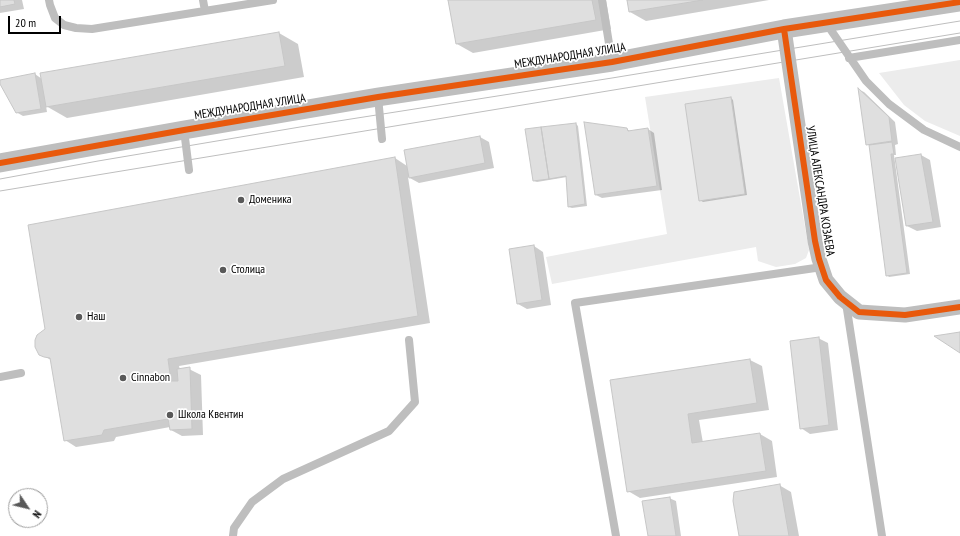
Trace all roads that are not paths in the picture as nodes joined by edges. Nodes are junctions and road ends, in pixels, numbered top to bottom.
1 (49, 0) edge
2 (203, 0) edge
3 (273, 0) edge
4 (602, 0) edge
5 (960, 2) edge
6 (900, 6) edge
7 (205, 11) junction
8 (826, 23) junction
9 (784, 29) junction
10 (960, 40) edge
11 (849, 58) junction
12 (612, 62) junction
13 (378, 97) junction
14 (184, 130) junction
15 (382, 139) dead end
16 (960, 147) edge
17 (0, 163) edge
18 (189, 170) dead end
19 (822, 268) junction
20 (846, 302) junction
21 (960, 307) edge
22 (410, 340) dead end
23 (21, 373) dead end
24 (0, 377) edge
25 (233, 536) edge
26 (616, 536) edge
27 (882, 536) edge

1 - 7 lane
2 - 7 lane
3 - 7 lane
4 - 12 lane
5 - 6 street, МЕЖДУНАРОДНАЯ УЛИЦА
6 - 8 street, МЕЖДУНАРОДНАЯ УЛИЦА
8 - 9 street, МЕЖДУНАРОДНАЯ УЛИЦА
8 - 11 lane
9 - 12 street, МЕЖДУНАРОДНАЯ УЛИЦА
9 - 19 street, УЛИЦА АЛЕКСАНДРА КОЗАЕВА
10 - 11 lane
11 - 16 lane
12 - 13 street, МЕЖДУНАРОДНАЯ УЛИЦА
13 - 14 street, МЕЖДУНАРОДНАЯ УЛИЦА
13 - 15 lane
14 - 17 street, МЕЖДУНАРОДНАЯ УЛИЦА
14 - 18 lane
19 - 20 street, УЛИЦА АЛЕКСАНДРА КОЗАЕВА
19 - 26 lane
20 - 21 street, УЛИЦА АЛЕКСАНДРА КОЗАЕВА
20 - 27 lane
22 - 25 lane
23 - 24 lane

